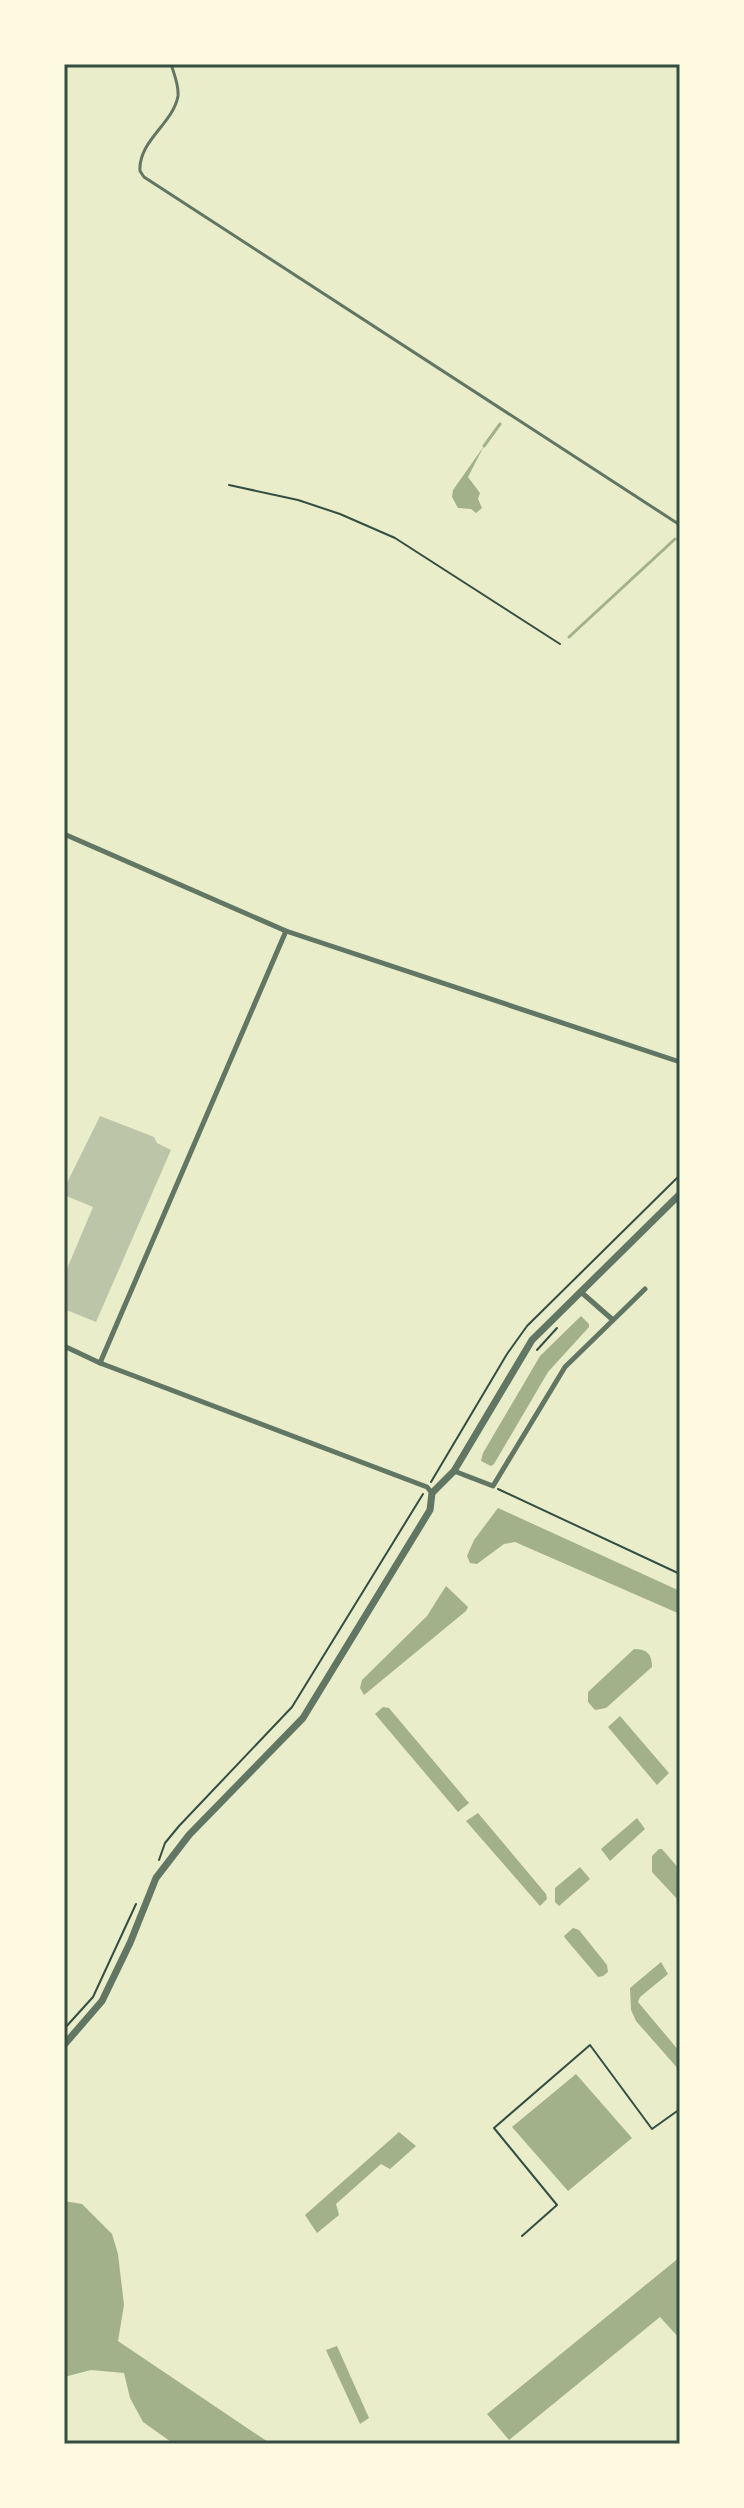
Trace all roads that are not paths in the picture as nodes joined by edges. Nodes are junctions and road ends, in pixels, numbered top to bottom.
1 (171, 64) edge
2 (680, 525) edge
3 (64, 834) edge
4 (286, 931) junction
5 (680, 1062) edge
6 (680, 1194) edge
7 (645, 1289) dead end
8 (581, 1291) junction
9 (613, 1320) junction
10 (64, 1346) edge
11 (100, 1363) junction
12 (454, 1471) junction
13 (430, 1490) junction
14 (64, 2045) edge

1 - 2 lane
3 - 4 street
4 - 5 street
4 - 11 street
6 - 8 street
7 - 9 street
8 - 9 street
8 - 12 street
9 - 12 street
10 - 11 street
11 - 13 street
12 - 13 street
13 - 14 street

